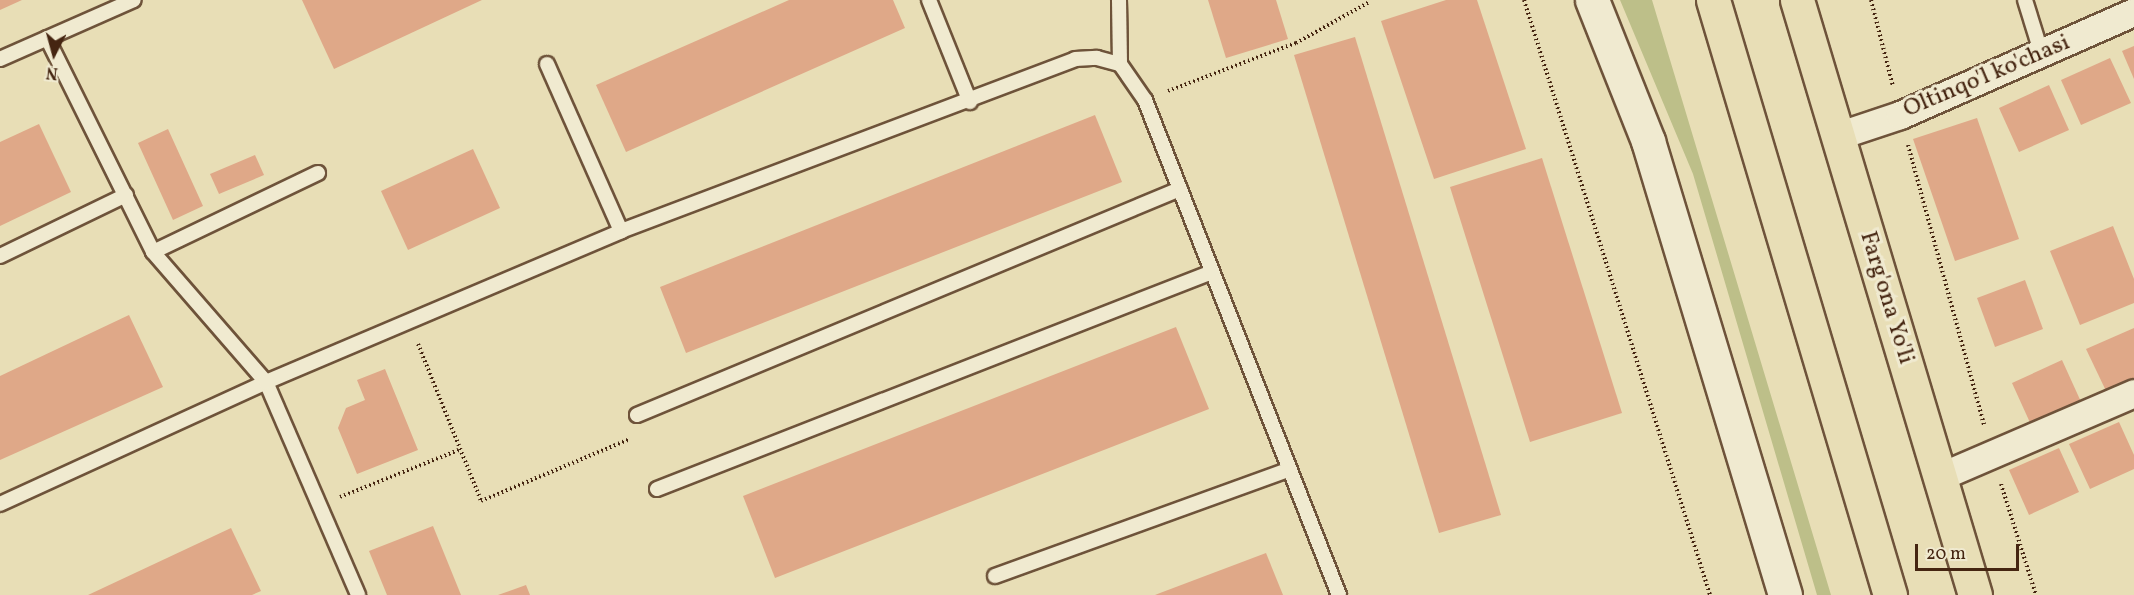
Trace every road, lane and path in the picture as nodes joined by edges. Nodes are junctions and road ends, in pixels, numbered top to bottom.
1 (134, 0) edge
2 (929, 0) edge
3 (1119, 0) edge
4 (1524, 0) edge
5 (1592, 0) edge
6 (1713, 0) edge
7 (1797, 0) edge
8 (1872, 0) edge
9 (2025, 0) edge
10 (1369, 2) dead end
11 (2134, 12) edge
12 (47, 38) junction
13 (2042, 55) junction
14 (0, 59) edge
15 (547, 64) dead end
16 (1120, 64) junction
17 (1145, 100) junction
18 (970, 102) junction
19 (1900, 115) junction
20 (1837, 136) junction
21 (318, 173) dead end
22 (1180, 189) junction
23 (126, 195) junction
24 (621, 231) junction
25 (153, 252) junction
26 (0, 256) edge
27 (1212, 273) junction
28 (409, 321) junction
29 (266, 382) junction
30 (2134, 393) edge
31 (637, 415) dead end
32 (634, 437) dead end
33 (459, 450) junction
34 (1992, 454) junction
35 (1288, 470) junction
36 (1939, 477) junction
37 (657, 489) dead end
38 (0, 504) edge
39 (320, 505) junction
40 (995, 576) dead end
41 (358, 595) edge
42 (1339, 595) edge
43 (1710, 595) edge
44 (1785, 595) edge
45 (1890, 595) edge
46 (1975, 595) edge
47 (2036, 595) edge

1 - 12 lane
2 - 18 lane
3 - 16 lane
4 - 43 path
5 - 44 main road
6 - 45 main road
7 - 20 main road, Farg'ona Yo'li
8 - 19 path
9 - 13 lane
10 - 17 path
11 - 13 street, Oltinqo'l ko'chasi
12 - 14 lane
12 - 23 lane
13 - 19 street, Oltinqo'l ko'chasi
15 - 24 lane
16 - 17 lane
16 - 18 lane
17 - 22 lane
18 - 24 lane
19 - 20 street, Oltinqo'l ko'chasi
19 - 34 path
20 - 36 main road, Farg'ona Yo'li
21 - 25 lane
22 - 27 lane
22 - 31 lane
23 - 25 lane
23 - 26 lane
24 - 28 lane
25 - 29 lane
27 - 35 lane
27 - 37 lane
28 - 29 lane
28 - 33 path
29 - 38 lane
29 - 39 lane
30 - 34 street
32 - 33 path
33 - 39 path
34 - 36 street
34 - 47 path
35 - 40 lane
35 - 42 lane
36 - 46 main road, Farg'ona Yo'li
39 - 41 lane

